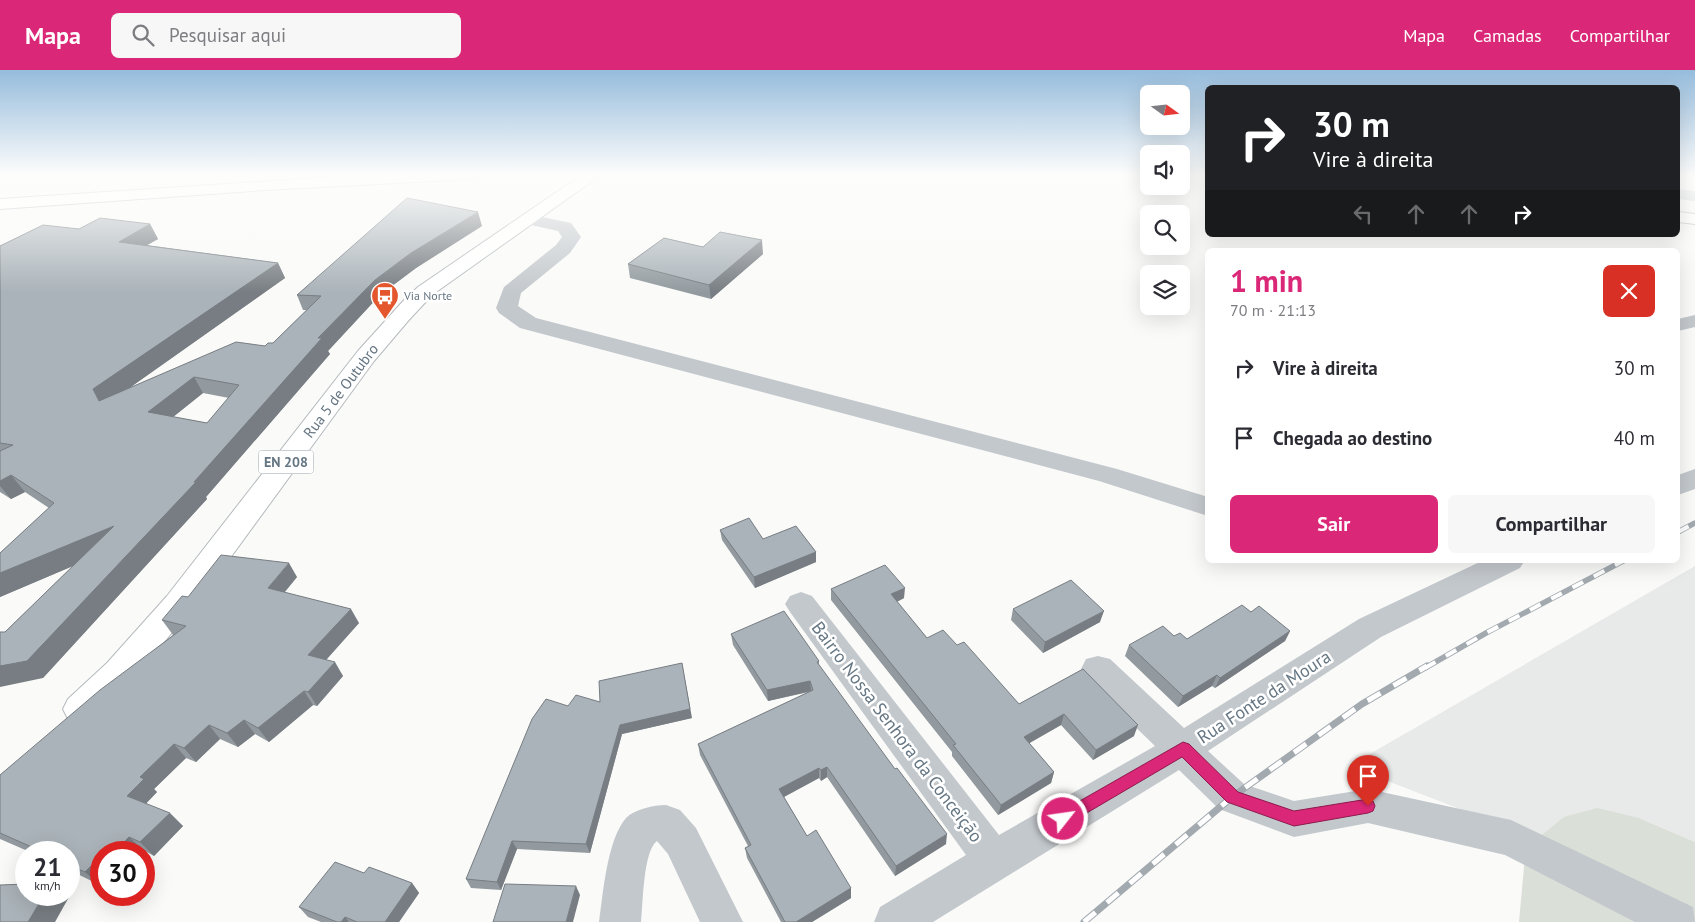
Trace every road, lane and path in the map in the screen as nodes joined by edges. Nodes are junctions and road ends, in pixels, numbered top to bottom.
1 (536, 214) edge
2 (1680, 217) edge
3 (528, 219) junction
4 (1695, 219) edge
5 (1695, 321) edge
6 (1680, 324) edge
7 (1695, 478) edge
8 (1680, 485) edge
9 (1205, 506) edge
10 (1504, 563) edge
11 (801, 604) dead end
12 (1098, 669) dead end
13 (64, 722) edge
14 (1183, 748) junction
15 (994, 860) junction
16 (620, 922) edge
17 (722, 922) edge
18 (895, 922) edge
19 (1678, 922) edge

1 - 3 main road, Rua 5 de Outubro / EN 208
2 - 4 main road
3 - 9 street
3 - 13 main road, Rua 5 de Outubro / EN 208
5 - 6 street
7 - 8 street
10 - 14 street, Rua Fonte da Moura
11 - 15 street, Bairro Nossa Senhora da Conceição
12 - 14 street
14 - 15 street, Rua Fonte da Moura
14 - 19 street
15 - 18 street, Rua Fonte da Moura
16 - 17 street

